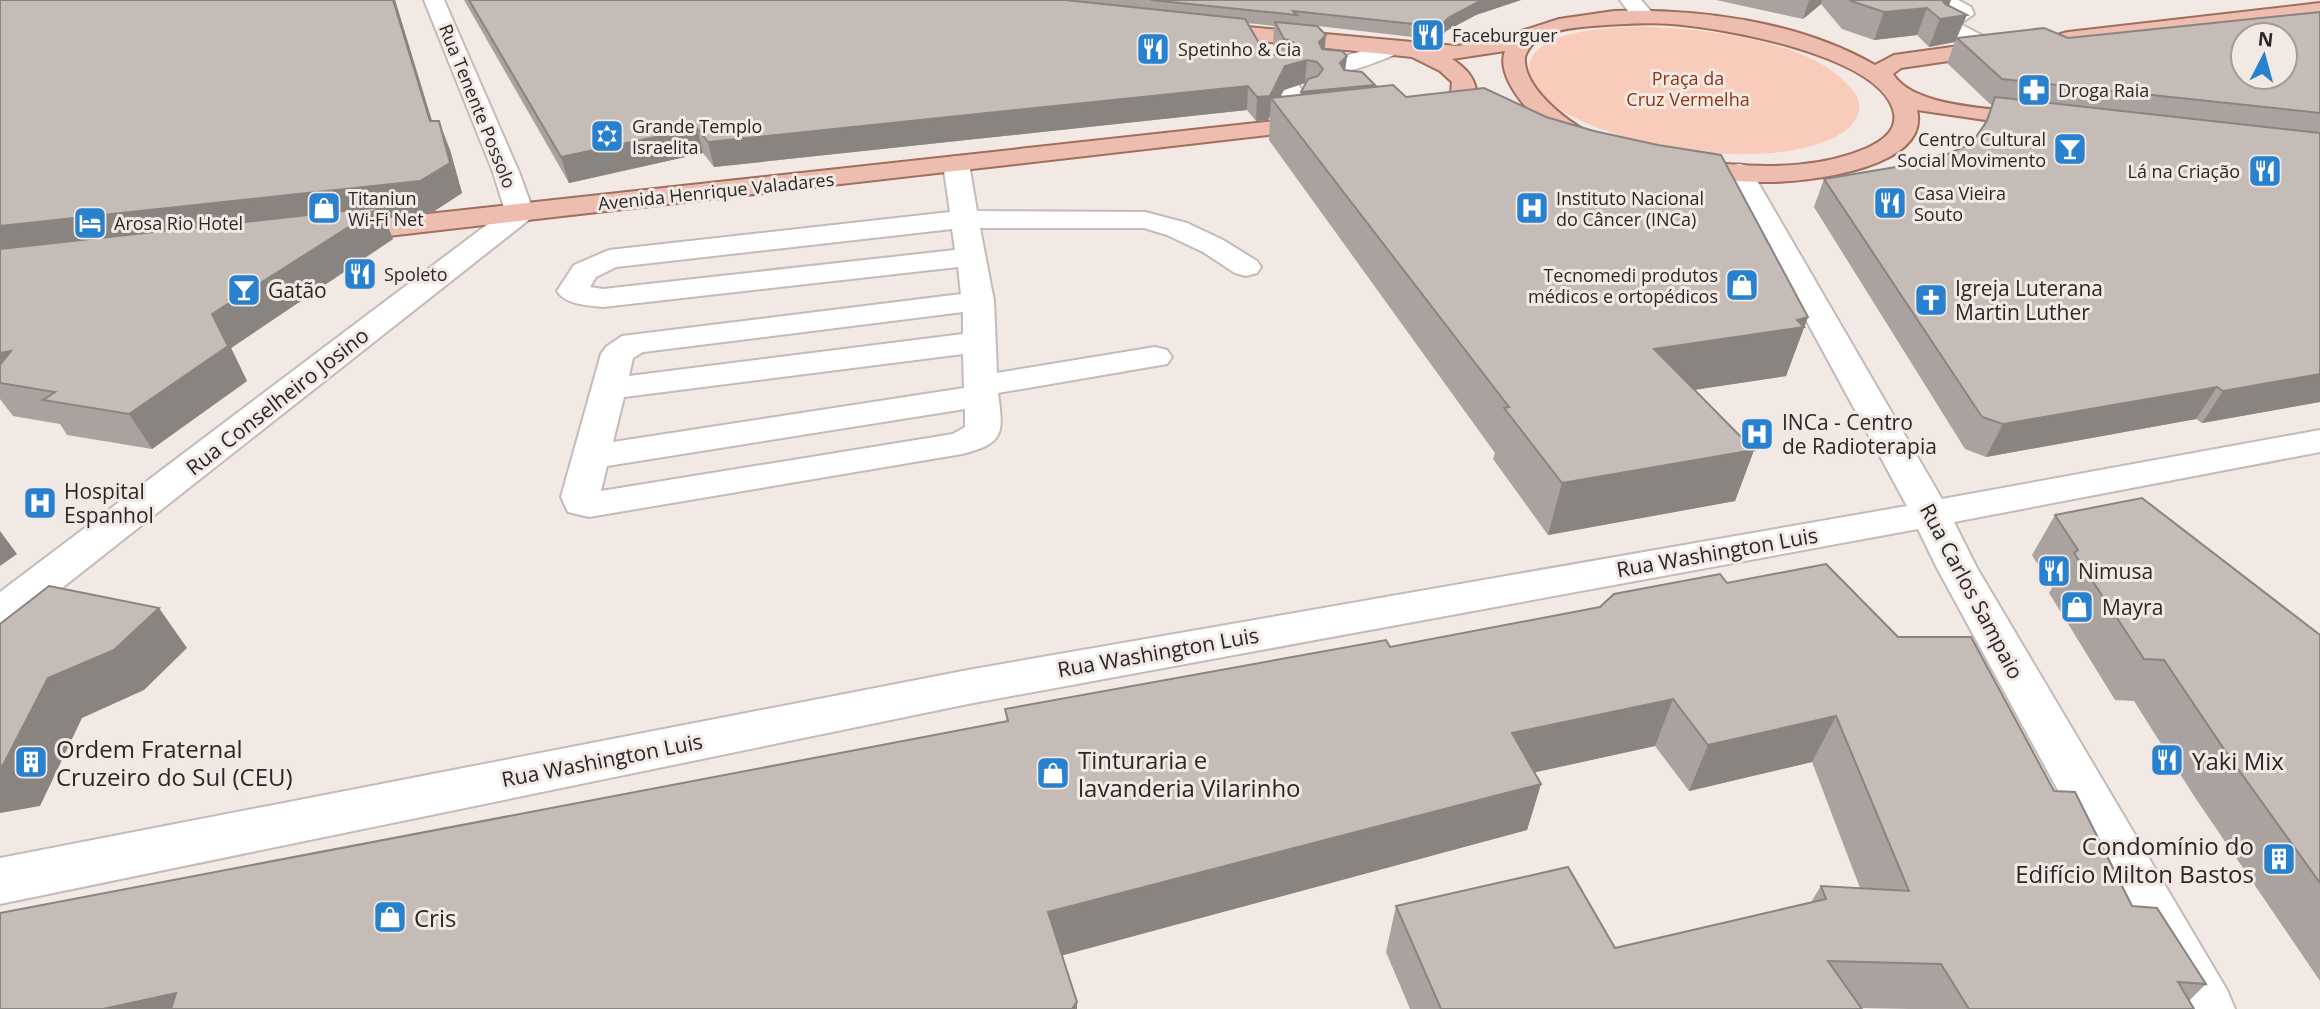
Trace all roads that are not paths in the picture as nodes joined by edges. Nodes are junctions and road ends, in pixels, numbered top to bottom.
1 (434, 0) edge
2 (1942, 0) edge
3 (1638, 9) edge
4 (2320, 9) edge
5 (1187, 27) edge
6 (1254, 34) junction
7 (1529, 34) junction
8 (1989, 48) junction
9 (1400, 49) junction
10 (1345, 73) edge
11 (1886, 84) junction
12 (1481, 114) edge
13 (1517, 120) edge
14 (1345, 121) edge
15 (2064, 124) edge
16 (1280, 128) junction
17 (1593, 146) junction
18 (1620, 154) edge
19 (1650, 161) edge
20 (956, 164) junction
21 (1739, 172) junction
22 (520, 213) junction
23 (965, 219) junction
24 (305, 237) edge
25 (971, 257) junction
26 (1246, 267) dead end
27 (978, 301) junction
28 (802, 322) junction
29 (723, 331) junction
30 (979, 342) junction
31 (1155, 357) dead end
32 (803, 363) junction
33 (723, 373) junction
34 (608, 388) junction
35 (981, 391) junction
36 (2320, 441) edge
37 (590, 457) junction
38 (1931, 514) junction
39 (0, 614) edge
40 (0, 881) edge
41 (2207, 1009) edge

1 - 22 street, Rua Tenente Possolo
2 - 8 street
3 - 7 main road
3 - 11 main road
4 - 8 main road
5 - 6 main road
6 - 9 main road
6 - 16 street
7 - 9 main road
7 - 17 main road
8 - 11 main road
9 - 10 street
9 - 12 main road
11 - 15 main road
11 - 21 main road
13 - 17 main road
14 - 16 main road, Avenida Henrique Valadares
16 - 20 main road, Avenida Henrique Valadares
17 - 18 main road
19 - 21 main road
20 - 22 main road, Avenida Henrique Valadares
20 - 23 street
21 - 38 street, Rua Carlos Sampaio
22 - 24 main road, Avenida Henrique Valadares
22 - 39 street, Rua Conselheiro Josino
23 - 25 street
23 - 25 street
23 - 26 street
25 - 27 street
27 - 28 street
27 - 30 street
28 - 29 street
28 - 32 street
29 - 33 street
29 - 34 street
30 - 32 street
30 - 35 street
31 - 35 street
32 - 33 street
33 - 34 street
34 - 37 street
35 - 37 street
35 - 37 street
36 - 38 street, Rua Washington Luis
38 - 40 street, Rua Washington Luis
38 - 41 street, Rua Carlos Sampaio

